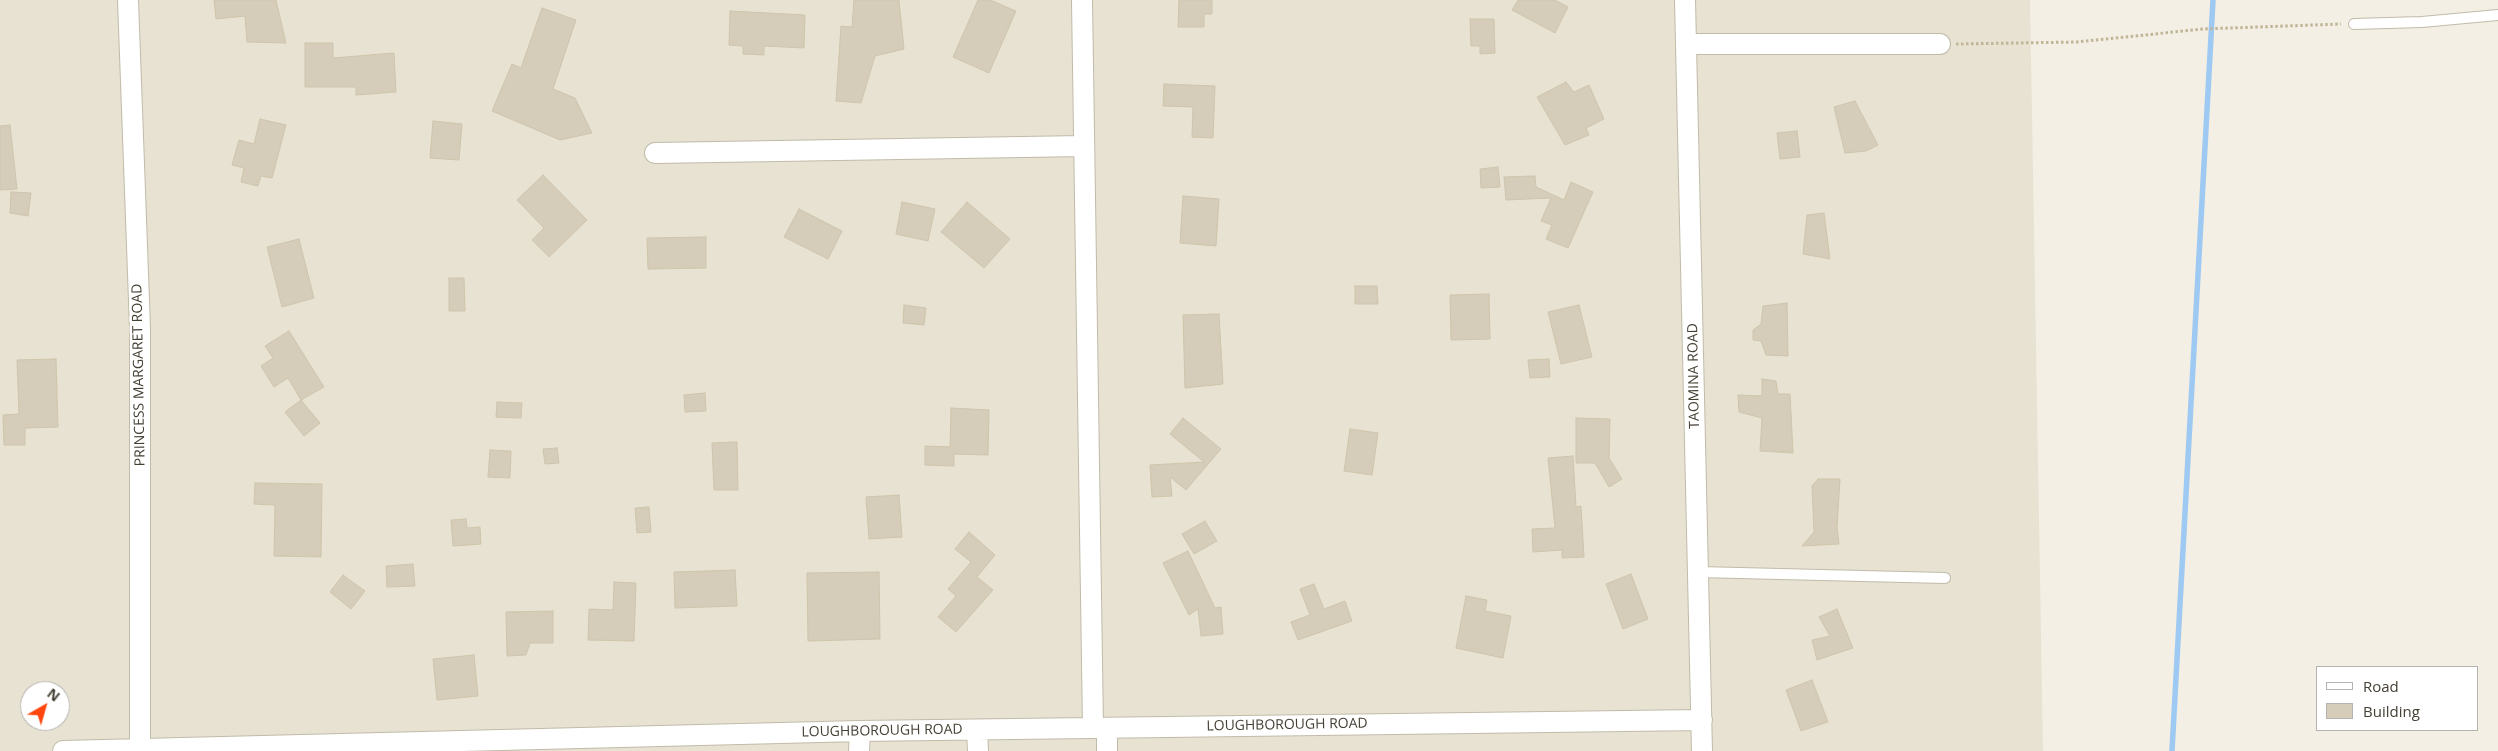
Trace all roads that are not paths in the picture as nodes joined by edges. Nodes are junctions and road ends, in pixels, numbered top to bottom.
1 (128, 0) edge
2 (1082, 0) edge
3 (1685, 0) edge
4 (2498, 15) edge
5 (2354, 24) road end
6 (1686, 44) junction
7 (1940, 44) road end
8 (1084, 146) junction
9 (655, 153) dead end
10 (1698, 572) junction
11 (1945, 578) dead end
12 (1702, 720) junction
13 (1100, 728) junction
14 (978, 730) junction
15 (860, 731) junction
16 (140, 750) edge
17 (63, 751) edge
18 (860, 751) edge
19 (978, 751) edge
20 (1107, 751) edge
21 (1702, 751) edge

1 - 16 street, PRINCESS MARGARET ROAD
2 - 8 street
3 - 6 street, TAOMINA ROAD
4 - 5 lane
6 - 7 street
6 - 10 street, TAOMINA ROAD
8 - 9 street
8 - 13 street
10 - 11 lane
10 - 12 street, TAOMINA ROAD
12 - 13 street, LOUGHBOROUGH ROAD
12 - 21 street, TAOMINA ROAD
13 - 14 street, LOUGHBOROUGH ROAD
13 - 20 street
14 - 15 street, LOUGHBOROUGH ROAD
14 - 19 street
15 - 16 street, LOUGHBOROUGH ROAD
15 - 18 street
16 - 17 street, LOUGHBOROUGH ROAD

